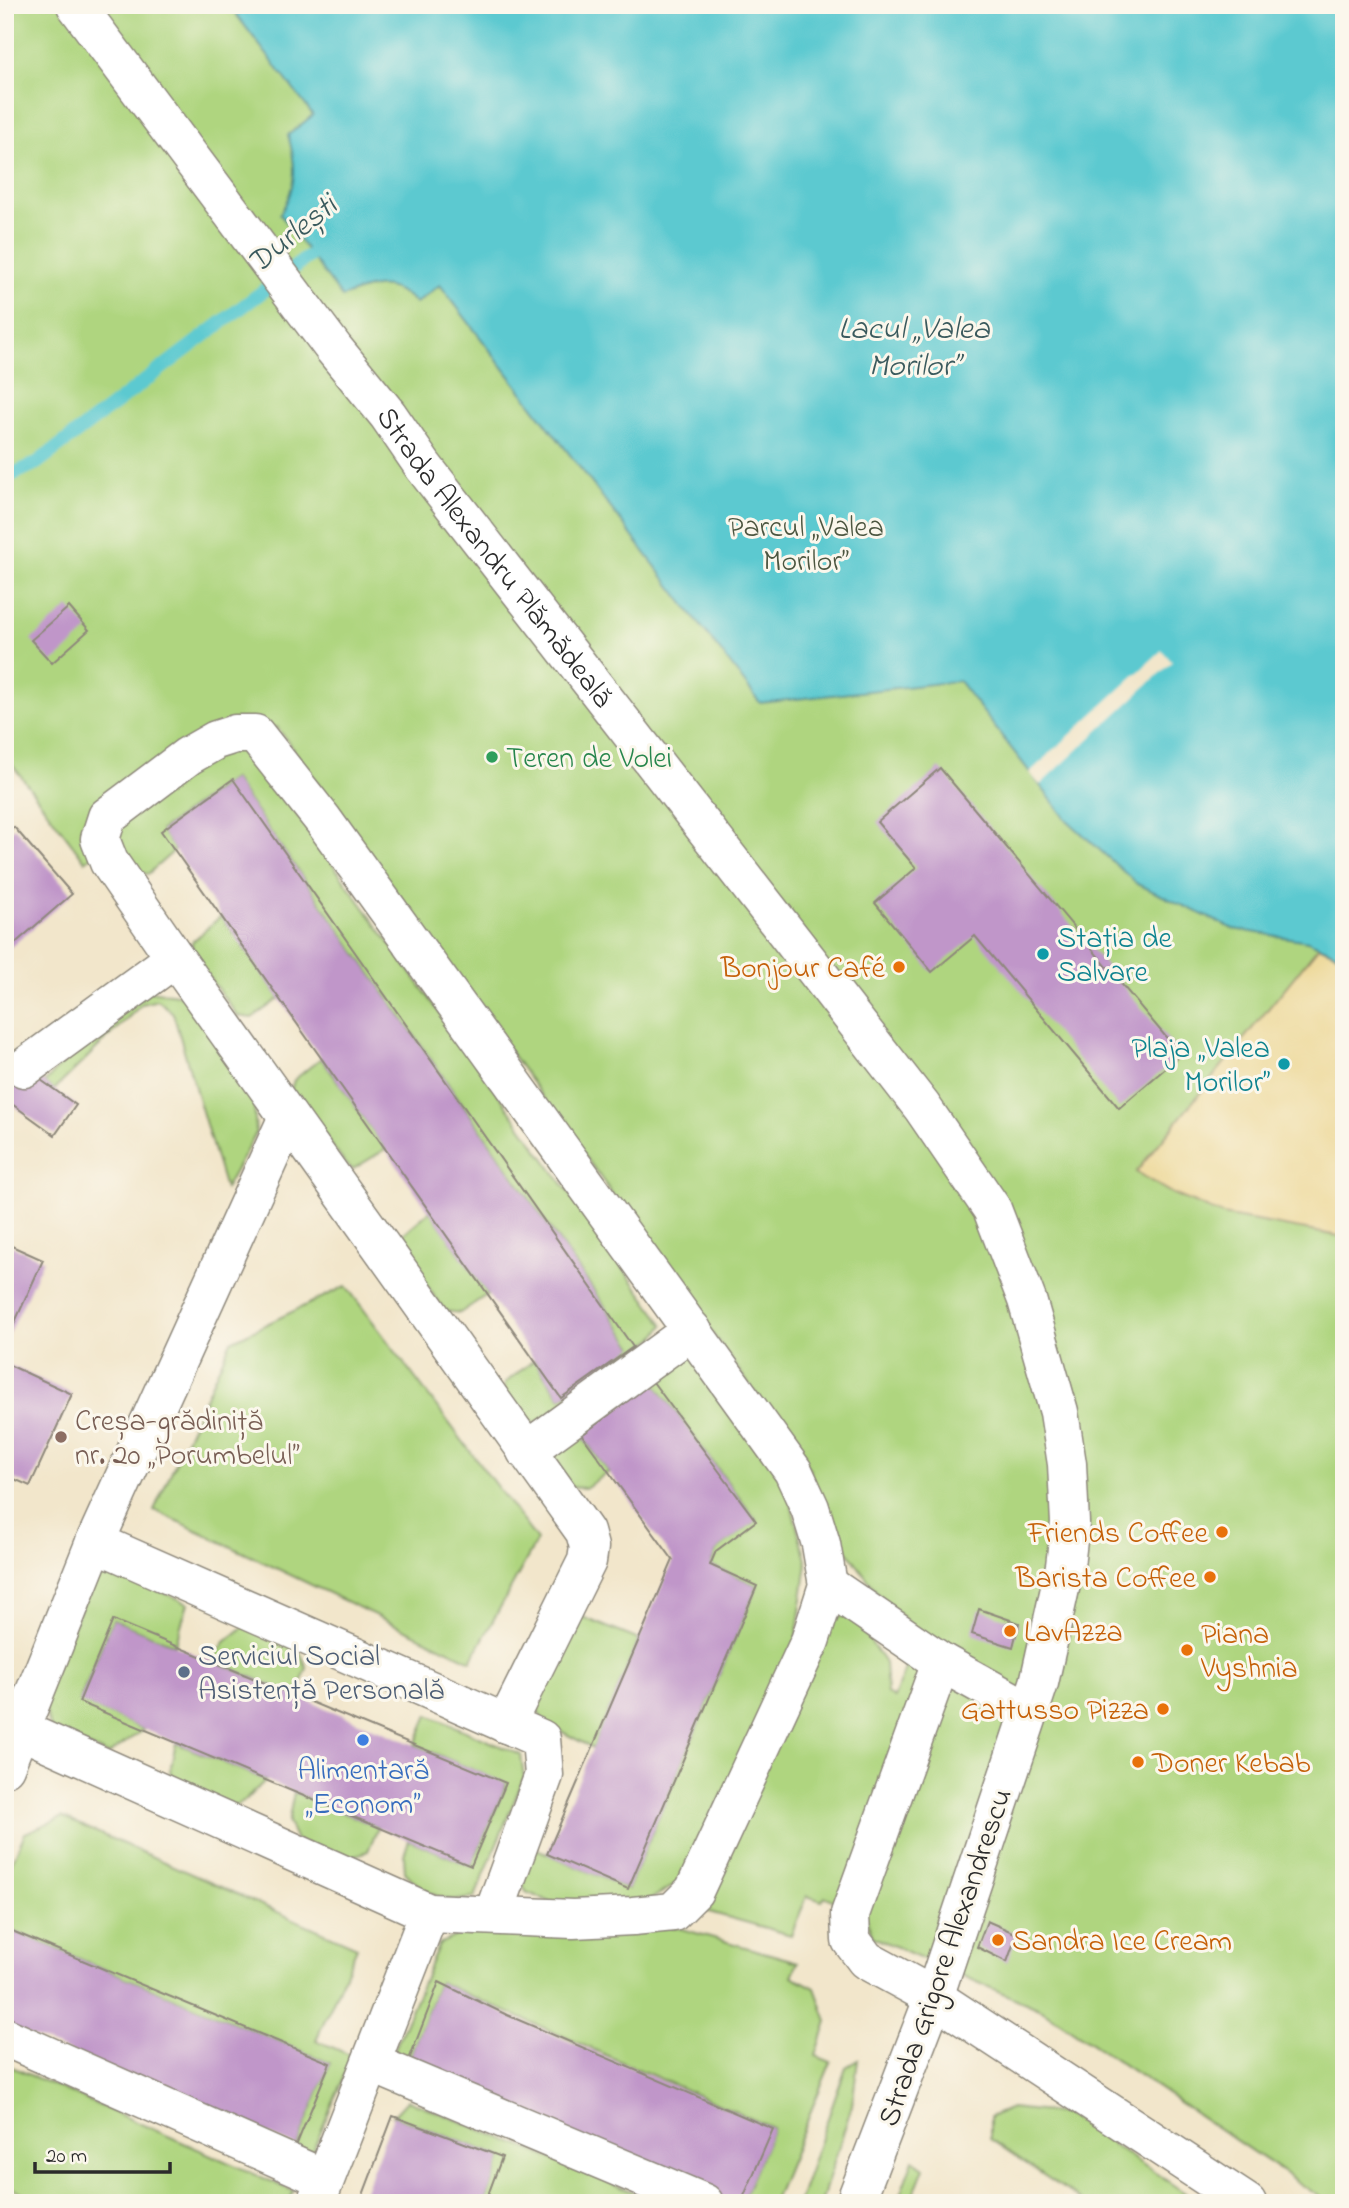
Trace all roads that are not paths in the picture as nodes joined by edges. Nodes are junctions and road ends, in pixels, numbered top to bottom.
1 (75, 5) edge
2 (175, 958) junction
3 (24, 1068) dead end
4 (288, 1117) junction
5 (692, 1330) junction
6 (526, 1451) junction
7 (95, 1542) junction
8 (828, 1585) junction
9 (941, 1662) junction
10 (1029, 1711) junction
11 (506, 1724) junction
12 (13, 1727) edge
13 (5, 1767) edge
14 (429, 1913) junction
15 (493, 1915) junction
16 (934, 1997) junction
17 (5, 2037) edge
18 (371, 2063) junction
19 (321, 2191) edge
20 (704, 2203) edge
21 (855, 2203) edge
22 (1247, 2203) edge

1 - 10 street, Strada Alexandru Plămădeală
2 - 3 street
2 - 4 street
2 - 5 street
4 - 6 street
4 - 7 street
5 - 6 street
5 - 8 street
6 - 11 street
7 - 11 street
7 - 12 street
8 - 9 street
8 - 15 street
9 - 10 street
9 - 16 street
10 - 16 street, Strada Grigore Alexandrescu
11 - 15 street
12 - 13 street
12 - 14 street
14 - 15 street
14 - 18 street
16 - 21 street, Strada Grigore Alexandrescu
16 - 22 street
17 - 19 street
18 - 19 street
18 - 20 street

